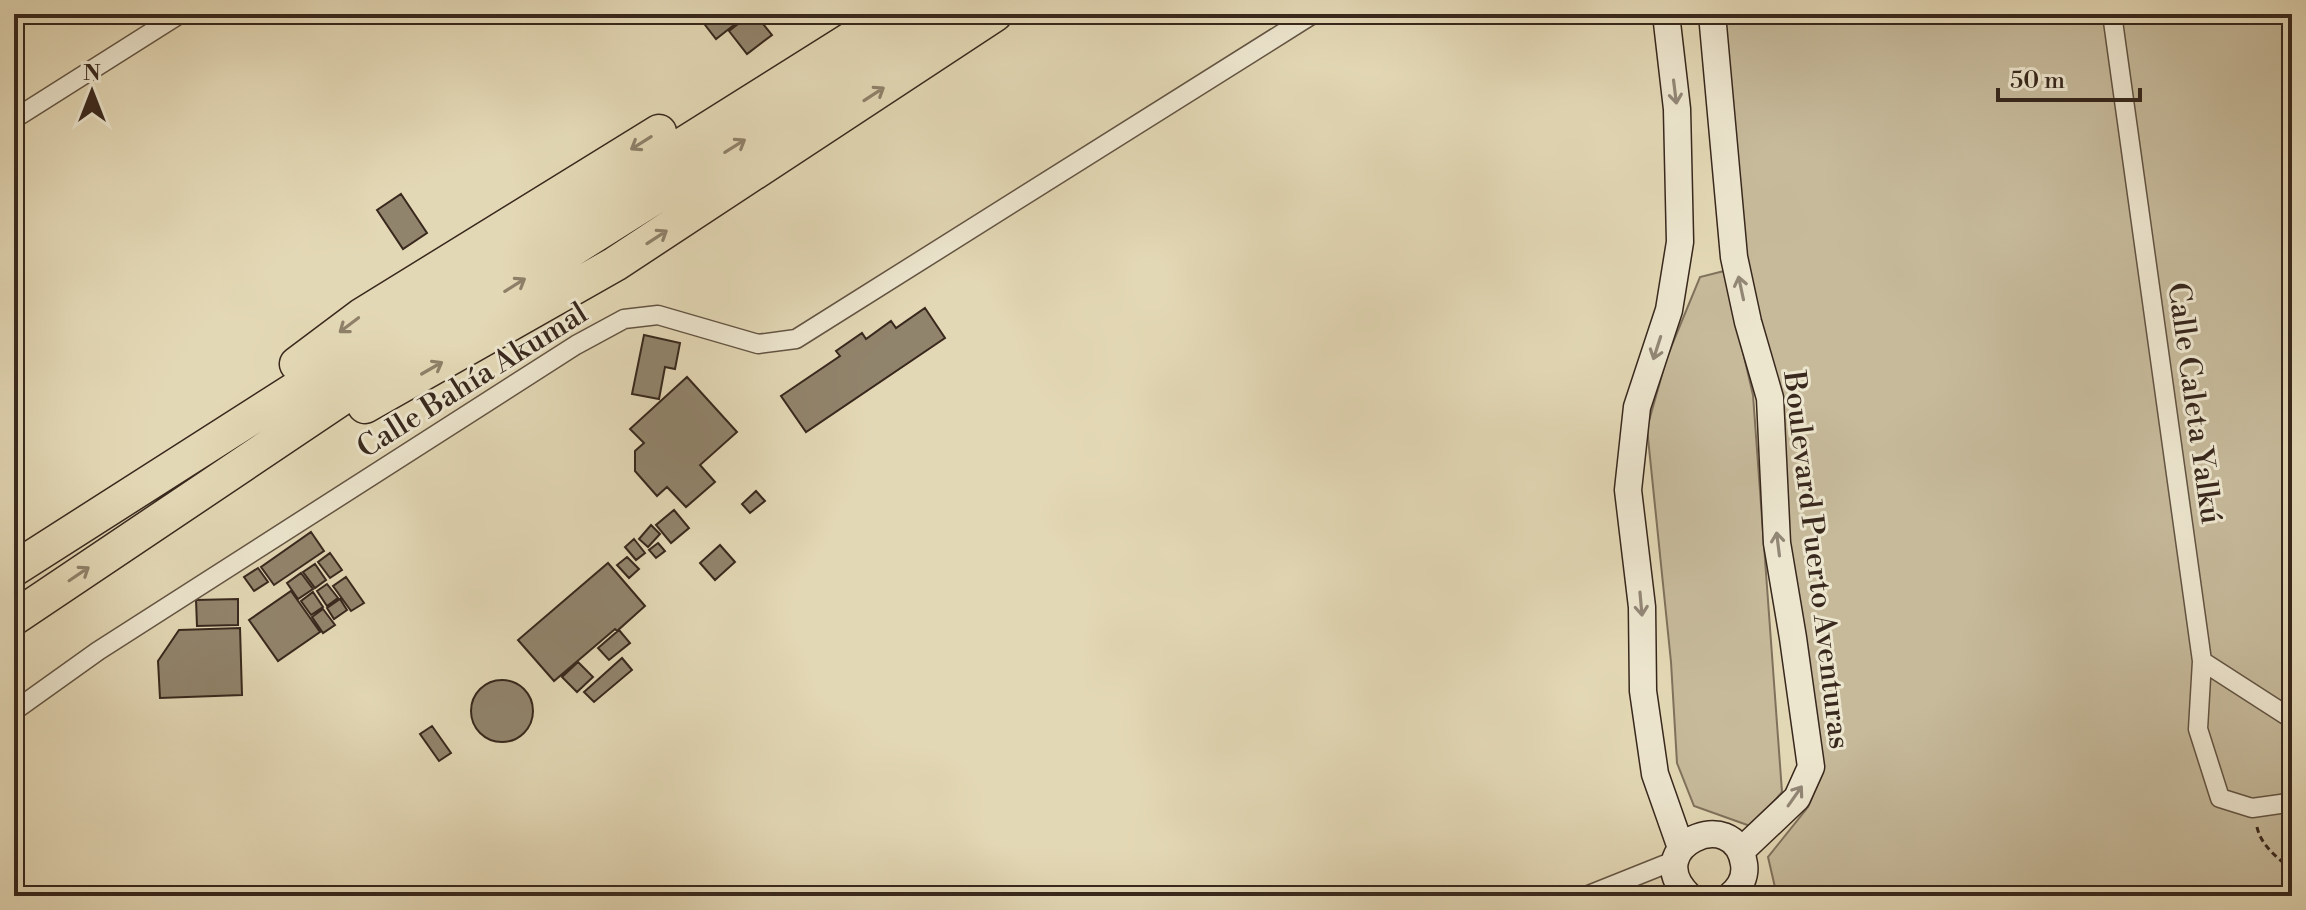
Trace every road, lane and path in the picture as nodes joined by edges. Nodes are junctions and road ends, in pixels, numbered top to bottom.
1 (180, 14) edge
2 (850, 14) edge
3 (891, 14) edge
4 (945, 14) edge
5 (995, 14) edge
6 (1313, 14) edge
7 (1666, 14) edge
8 (1712, 14) edge
9 (2112, 14) edge
10 (14, 119) edge
11 (415, 331) junction
12 (83, 526) junction
13 (121, 545) junction
14 (14, 569) edge
15 (14, 618) edge
16 (2202, 661) junction
17 (14, 711) edge
18 (2292, 719) edge
19 (2292, 801) edge
20 (2252, 808) junction
21 (1741, 851) junction
22 (1678, 854) junction
23 (2292, 870) edge
24 (1741, 891) edge
25 (1586, 896) edge
26 (1689, 896) edge

1 - 10 street
2 -> 12 highway
3 - 11 highway
11 -> 4 highway
13 -> 5 highway
6 - 17 street, Calle Bahía Akumal
7 -> 22 street
21 -> 8 street, Boulevard Puerto Aventuras
9 - 16 street, Calle Caleta Yalkú
11 - 12 highway
11 - 13 highway
12 - 14 highway
15 -> 13 highway
16 - 18 street
16 - 20 street, Calle Caleta Yalkú
19 - 20 street
20 - 23 path
21 - 22 street
21 - 24 street
22 - 25 street
22 - 26 street

